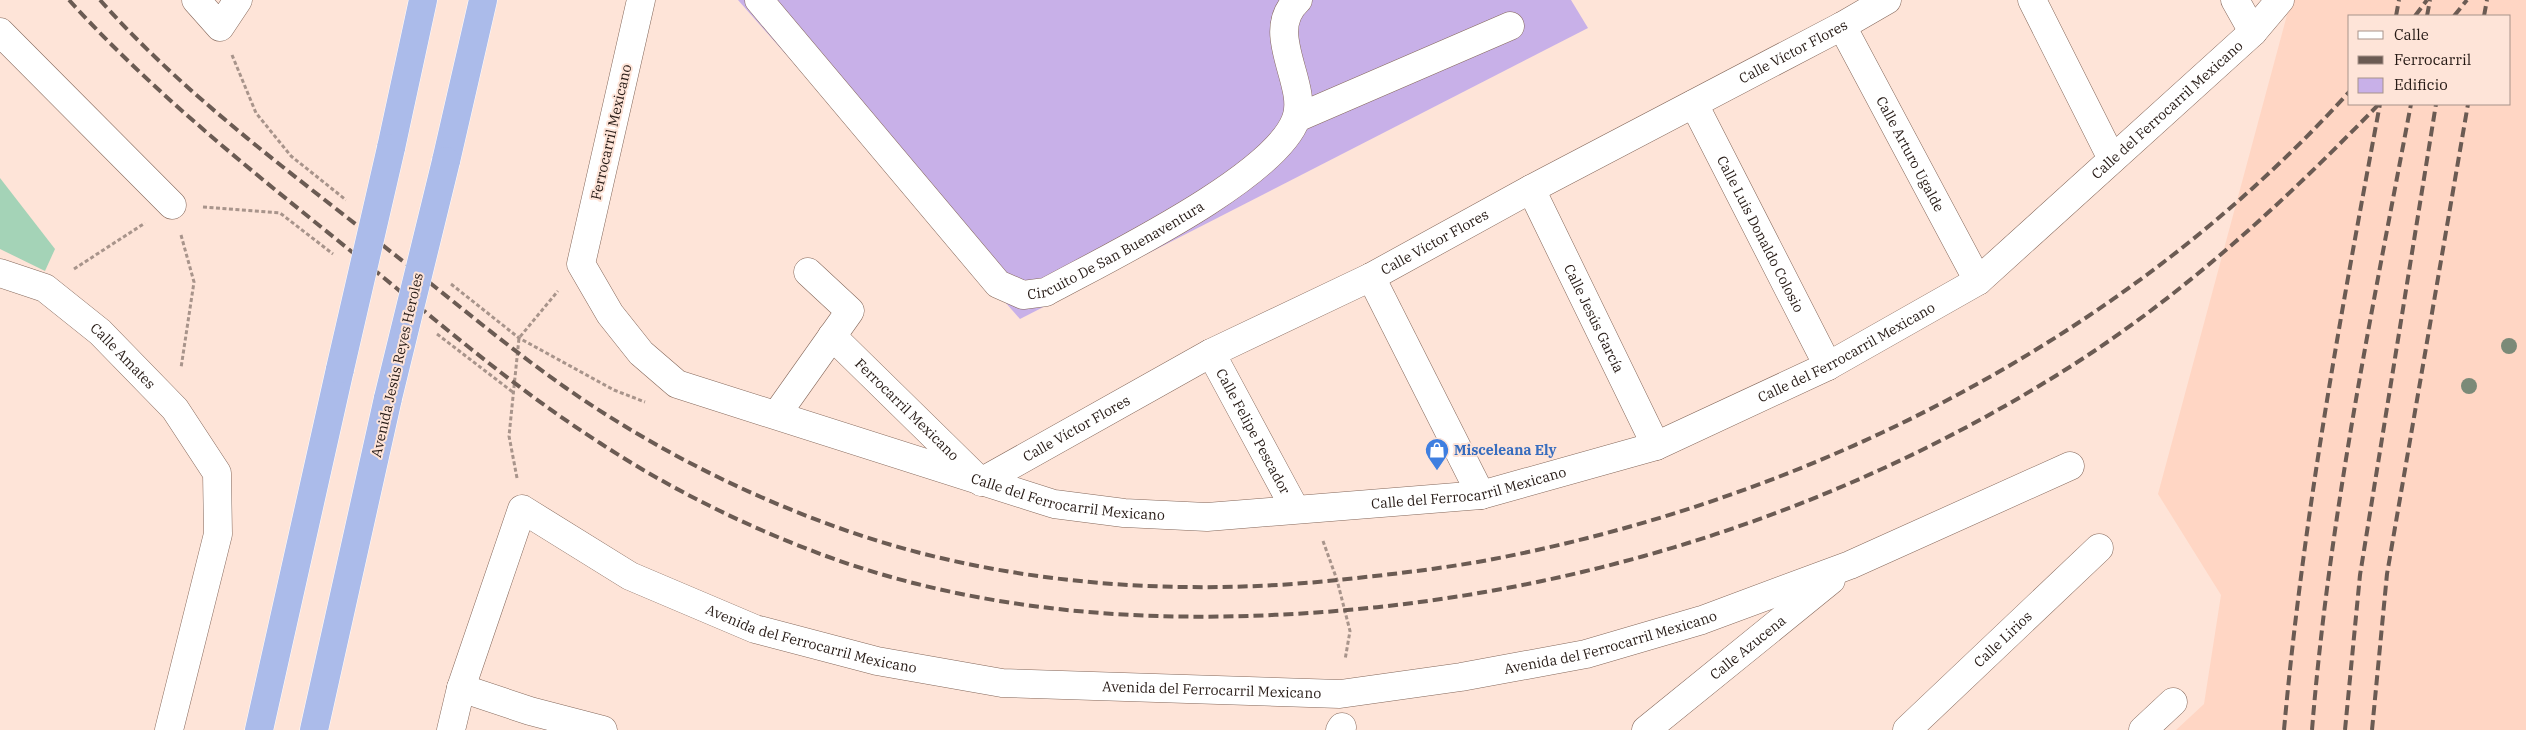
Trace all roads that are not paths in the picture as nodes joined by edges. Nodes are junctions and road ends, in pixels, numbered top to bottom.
1 (196, 0) edge
2 (238, 0) edge
3 (423, 0) edge
4 (483, 0) edge
5 (641, 0) edge
6 (759, 0) edge
7 (1298, 0) edge
8 (1887, 0) edge
9 (2032, 0) edge
10 (2235, 0) edge
11 (2280, 0) edge
12 (1510, 26) dead end
13 (1842, 26) junction
14 (0, 32) edge
15 (2253, 32) junction
16 (1694, 104) junction
17 (1297, 118) junction
18 (2112, 159) junction
19 (1531, 189) junction
20 (172, 205) road end
21 (581, 264) joint
22 (808, 272) dead end
23 (0, 273) edge
24 (1371, 277) junction
25 (1978, 281) junction
26 (832, 336) junction
27 (1211, 353) junction
28 (1828, 366) junction
29 (777, 414) junction
30 (1656, 446) junction
31 (2070, 466) dead end
32 (981, 482) junction
33 (1481, 495) junction
34 (1295, 509) junction
35 (2099, 548) dead end
36 (1850, 565) junction
37 (461, 688) junction
38 (2173, 702) dead end
39 (169, 730) edge
40 (259, 730) edge
41 (314, 730) edge
42 (451, 730) edge
43 (603, 730) edge
44 (1646, 730) edge
45 (1906, 730) edge
46 (2143, 730) edge

1 - 2 street
3 - 40 highway, bridge
4 - 41 highway, Avenida Jesús Reyes Heroles, bridge
5 - 21 street, Ferrocarril Mexicano
6 - 17 street, Circuito De San Buenaventura
7 - 17 street, Circuito De San Buenaventura
8 - 13 street, Calle Víctor Flores
9 - 18 street
10 - 15 street
11 - 15 street, Calle del Ferrocarril Mexicano
12 - 17 street
13 - 16 street, Calle Víctor Flores
13 - 25 street, Calle Arturo Ugalde
14 - 20 street
15 - 18 street, Calle del Ferrocarril Mexicano
16 - 19 street, Calle Víctor Flores
16 - 28 street, Calle Luis Donaldo Colosio
18 - 25 street, Calle del Ferrocarril Mexicano
19 - 24 street, Calle Víctor Flores
19 - 30 street, Calle Jesús García
21 - 29 street, Calle del Ferrocarril Mexicano
22 - 26 street
23 - 39 street, Calle Amates
24 - 27 street, Calle Víctor Flores
24 - 33 street
25 - 28 street, Calle del Ferrocarril Mexicano
26 - 29 street
26 - 32 street, Ferrocarril Mexicano
27 - 32 street, Calle Víctor Flores
27 - 34 street, Calle Felipe Pescador
28 - 30 street, Calle del Ferrocarril Mexicano
29 - 32 street, Calle del Ferrocarril Mexicano
30 - 33 street, Calle del Ferrocarril Mexicano
31 - 36 street, Avenida del Ferrocarril Mexicano
32 - 34 street, Calle del Ferrocarril Mexicano
33 - 34 street, Calle del Ferrocarril Mexicano
35 - 45 street, Calle Lirios
36 - 37 street, Avenida del Ferrocarril Mexicano
36 - 44 street, Calle Azucena
37 - 42 street
37 - 43 street
38 - 46 street

